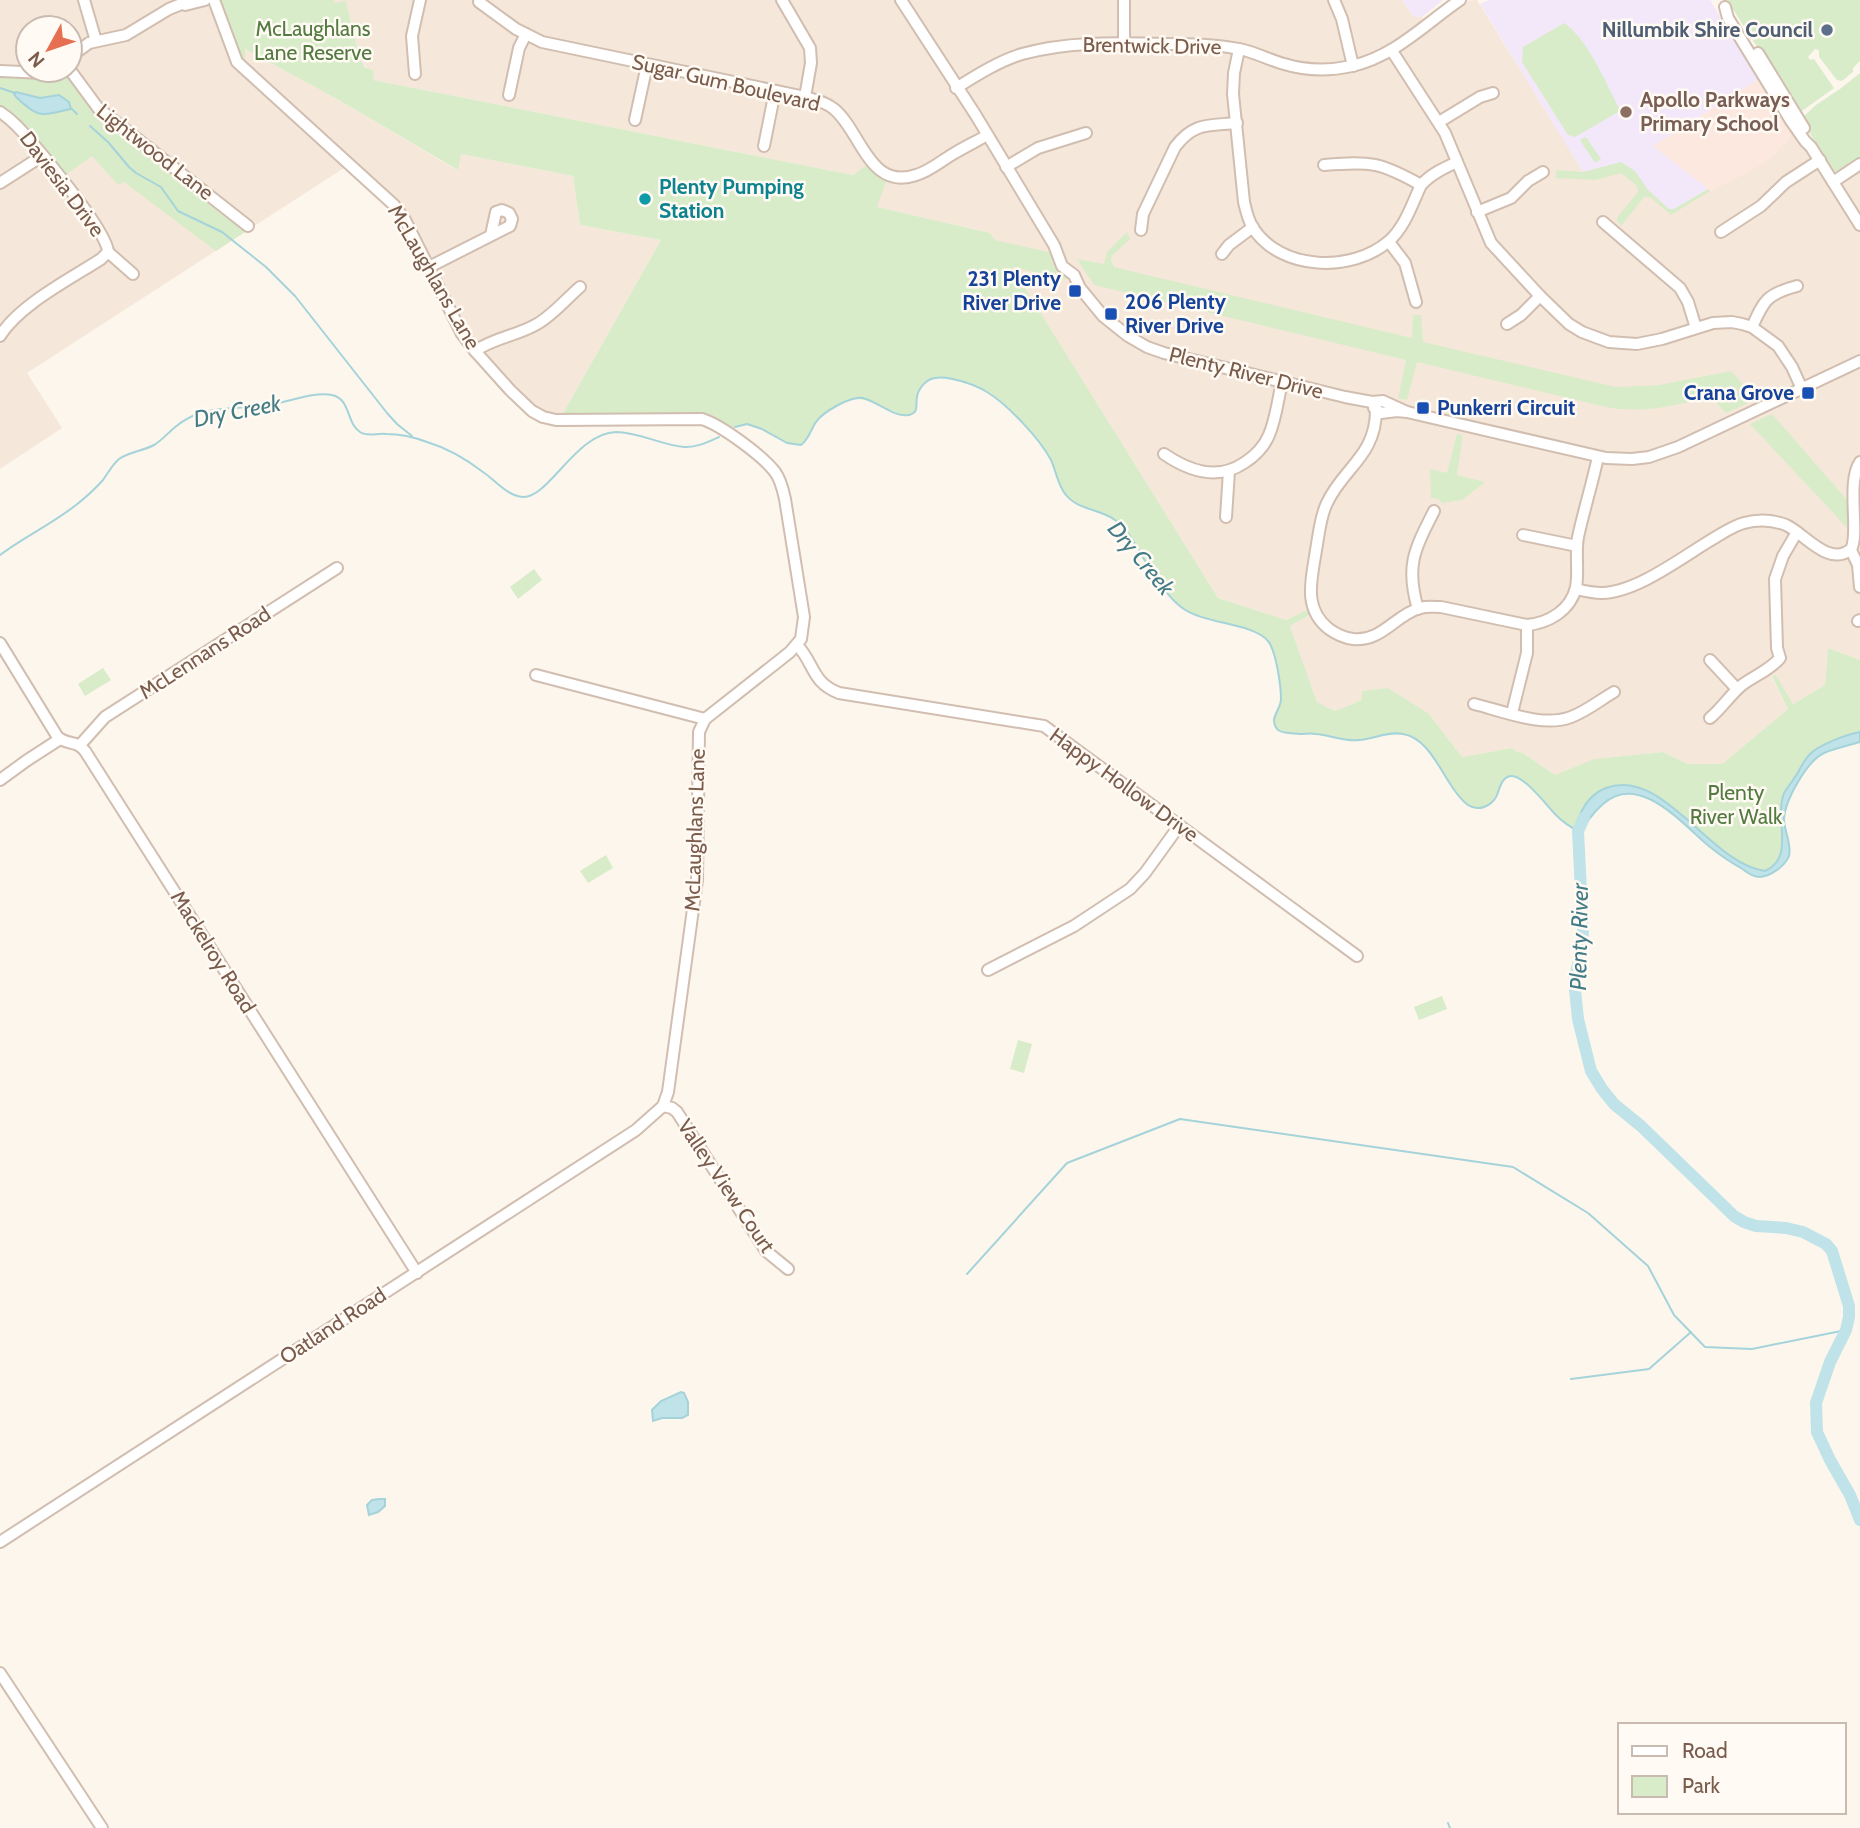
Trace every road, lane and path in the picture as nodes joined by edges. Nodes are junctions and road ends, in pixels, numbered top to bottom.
1 (84, 0) edge
2 (191, 0) edge
3 (209, 0) edge
4 (420, 0) edge
5 (782, 0) edge
6 (901, 0) edge
7 (1124, 0) edge
8 (1334, 0) edge
9 (1460, 0) edge
10 (482, 1) edge
11 (1723, 4) edge
12 (169, 9) junction
13 (526, 34) junction
14 (96, 41) junction
15 (1124, 43) junction
16 (84, 46) edge
17 (1239, 49) junction
18 (1392, 51) junction
19 (647, 65) junction
20 (1353, 65) junction
21 (415, 74) dead end
22 (79, 84) edge
23 (956, 88) junction
24 (775, 91) junction
25 (1493, 93) dead end
26 (509, 95) dead end
27 (805, 97) junction
28 (0, 112) edge
29 (635, 120) dead end
30 (1439, 122) junction
31 (1237, 123) junction
32 (1086, 133) dead end
33 (982, 134) junction
34 (764, 146) dead end
35 (42, 156) junction
36 (1820, 160) junction
37 (1457, 162) junction
38 (1860, 164) edge
39 (1324, 165) dead end
40 (1006, 167) junction
41 (1543, 172) dead end
42 (1833, 182) junction
43 (0, 184) edge
44 (1421, 186) junction
45 (1477, 212) junction
46 (1603, 222) dead end
47 (1860, 225) edge
48 (248, 226) dead end
49 (1253, 227) junction
50 (1142, 230) dead end
51 (1721, 232) dead end
52 (491, 235) dead end
53 (1388, 242) junction
54 (108, 252) junction
55 (1222, 254) dead end
56 (429, 267) junction
57 (133, 274) dead end
58 (1797, 286) dead end
59 (580, 287) dead end
60 (1539, 296) junction
61 (1416, 302) dead end
62 (1507, 324) dead end
63 (1752, 327) junction
64 (1696, 328) junction
65 (0, 336) edge
66 (475, 351) junction
67 (1860, 361) edge
68 (1282, 382) junction
69 (1802, 388) junction
70 (1380, 408) junction
71 (1164, 454) dead end
72 (1598, 457) junction
73 (1860, 462) edge
74 (1229, 471) junction
75 (1434, 511) dead end
76 (1226, 517) dead end
77 (1797, 532) junction
78 (1523, 535) dead end
79 (1577, 546) junction
80 (1851, 550) junction
81 (337, 568) dead end
82 (1860, 587) edge
83 (1576, 589) junction
84 (1418, 608) junction
85 (1527, 625) junction
86 (0, 643) edge
87 (797, 645) junction
88 (1710, 660) dead end
89 (536, 675) dead end
90 (1737, 689) junction
91 (1614, 692) dead end
92 (1474, 704) dead end
93 (1513, 713) junction
94 (1710, 718) dead end
95 (705, 719) junction
96 (60, 739) junction
97 (80, 745) junction
98 (0, 780) edge
99 (1179, 826) junction
100 (1357, 956) dead end
101 (988, 970) dead end
102 (663, 1106) junction
103 (788, 1269) dead end
104 (417, 1273) junction
105 (0, 1542) edge
106 (0, 1673) edge
107 (102, 1828) edge

1 - 14 street
2 - 12 street
3 - 12 street
3 - 56 street, McLaughlans Lane
4 - 21 street
5 - 27 street
6 - 23 street, Plenty River Drive
7 - 15 street
8 - 20 street
9 - 18 street, Brentwick Drive
10 - 13 street, Sugar Gum Boulevard
11 - 36 street
12 - 14 street
13 - 19 street, Sugar Gum Boulevard
13 - 26 street
14 - 16 street
15 - 17 street, Brentwick Drive
15 - 23 street, Brentwick Drive
17 - 20 street, Brentwick Drive
17 - 31 street
18 - 20 street, Brentwick Drive
18 - 30 street
19 - 24 street, Sugar Gum Boulevard
19 - 29 street
22 - 48 street, Lightwood Lane
23 - 33 street, Plenty River Drive
24 - 27 street, Sugar Gum Boulevard
24 - 34 street
25 - 30 street
27 - 33 street, Sugar Gum Boulevard
28 - 35 street, Daviesia Drive
30 - 37 street
31 - 49 street
31 - 50 street
32 - 40 street
33 - 40 street, Plenty River Drive
35 - 43 street
35 - 54 street, Daviesia Drive
36 - 42 street
36 - 51 street
37 - 44 street
37 - 45 street
38 - 42 street
39 - 44 street
40 - 68 street, Plenty River Drive
41 - 45 street
42 - 47 street
44 - 53 street
45 - 60 street
46 - 64 street
49 - 53 street
49 - 55 street
52 - 56 street
53 - 61 street
54 - 57 street
54 - 65 street, Daviesia Drive
56 - 66 street, McLaughlans Lane
58 - 63 street
59 - 66 street
60 - 62 street
60 - 64 street
63 - 64 street
63 - 69 street
66 - 87 street, McLaughlans Lane
67 - 69 street, Plenty River Drive
68 - 70 street, Plenty River Drive
68 - 74 street
69 - 72 street, Plenty River Drive
70 - 72 street, Plenty River Drive
70 - 84 street
71 - 74 street
72 - 79 street
73 - 80 street
74 - 76 street
75 - 84 street
77 - 80 street
77 - 83 street
77 - 90 street
78 - 79 street
79 - 83 street
80 - 82 street
81 - 97 street, McLennans Road
83 - 85 street
84 - 85 street
85 - 93 street
86 - 96 street
87 - 95 street, McLaughlans Lane
87 - 99 street, Happy Hollow Drive
88 - 90 street
89 - 95 street
90 - 94 street
91 - 93 street
92 - 93 street
95 - 102 street, McLaughlans Lane
96 - 97 street
96 - 98 street
97 - 104 street, Mackelroy Road
99 - 100 street, Happy Hollow Drive
99 - 101 street
102 - 103 street, Valley View Court
102 - 104 street, Oatland Road
104 - 105 street, Oatland Road
106 - 107 street

